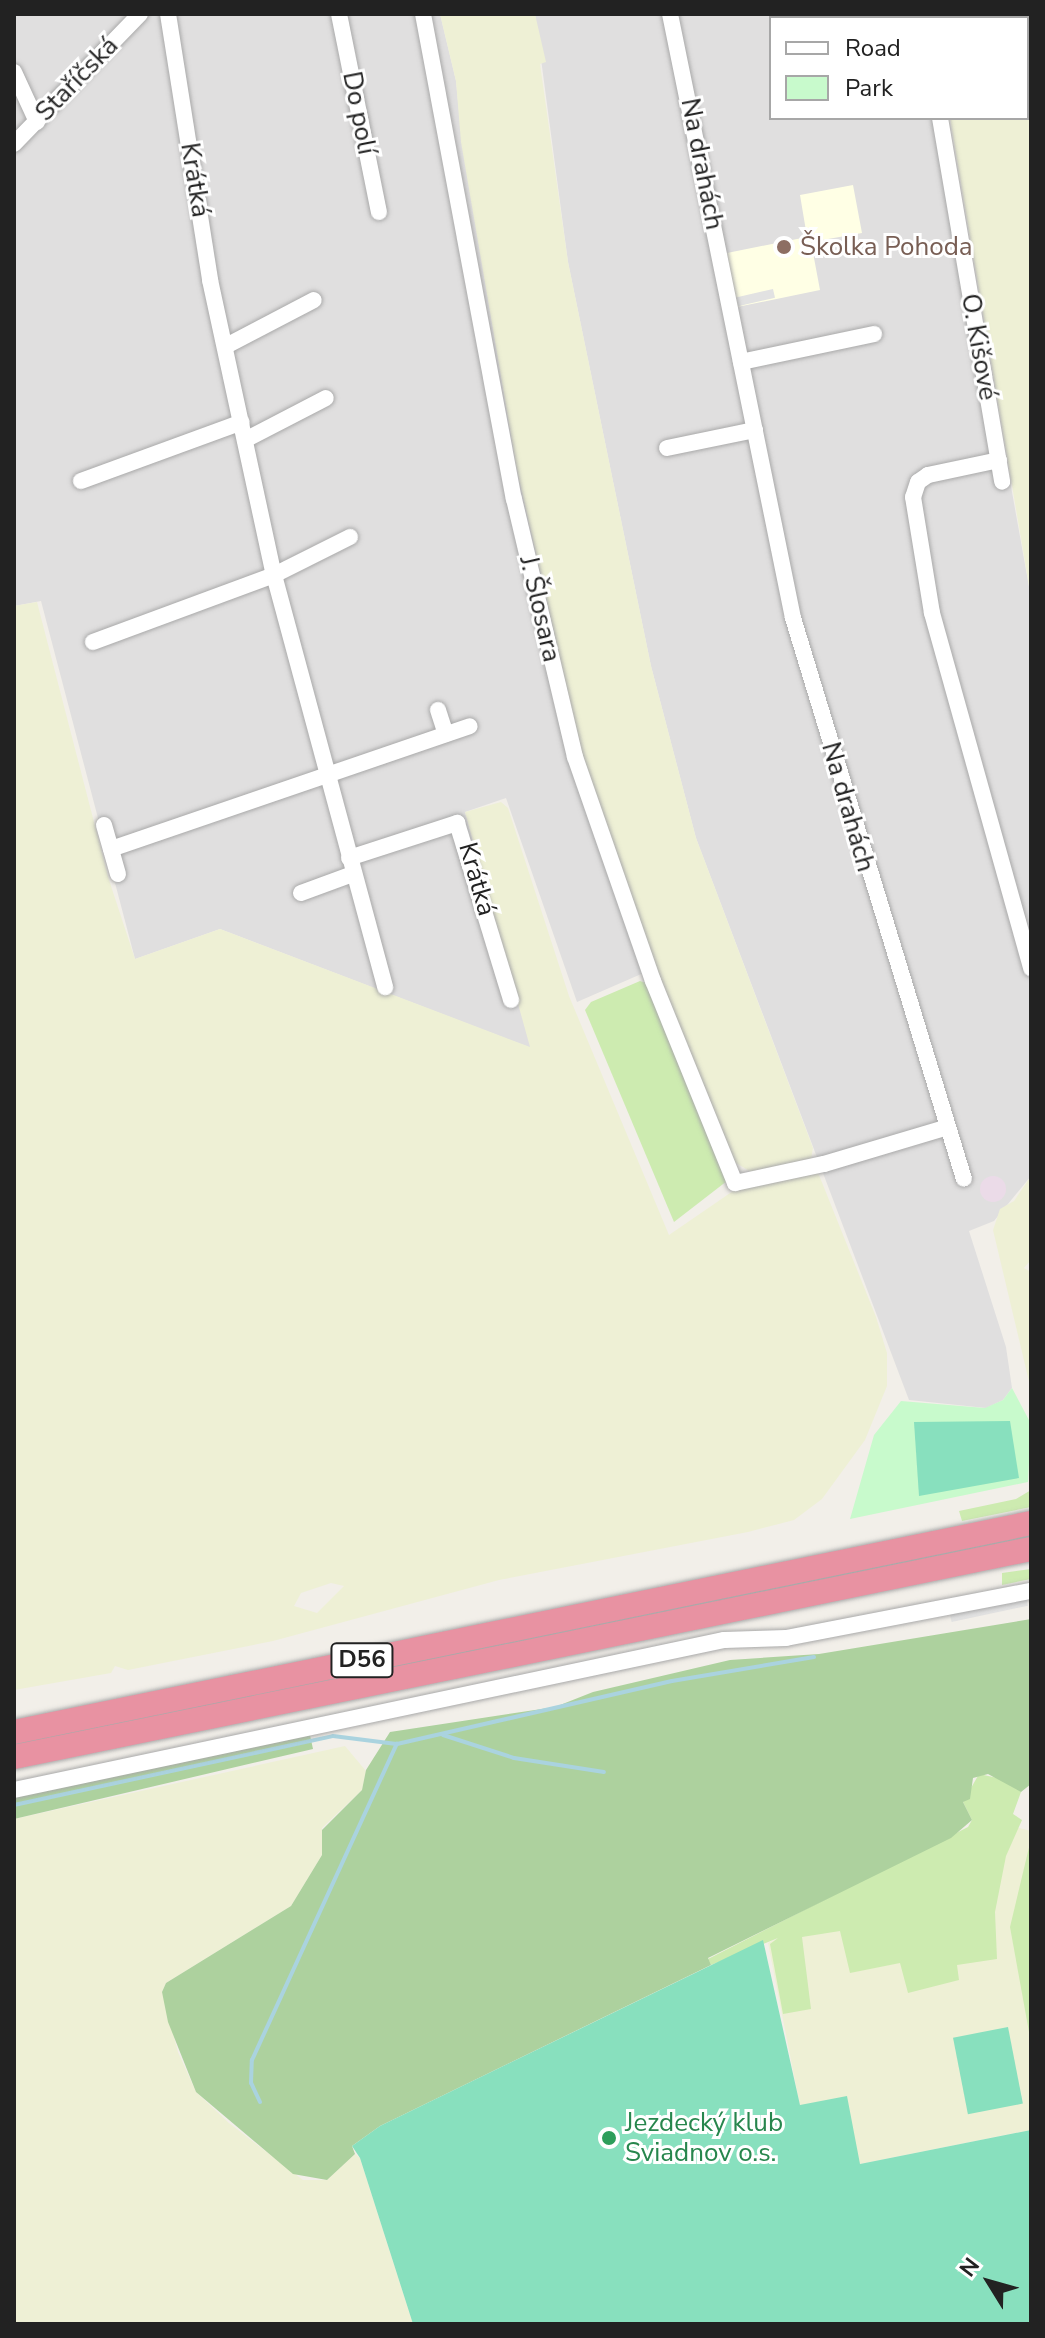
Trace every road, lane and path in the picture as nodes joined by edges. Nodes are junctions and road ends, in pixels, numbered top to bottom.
1 (140, 14) edge
2 (168, 14) edge
3 (339, 14) edge
4 (423, 14) edge
5 (670, 14) edge
6 (14, 72) edge
7 (940, 120) edge
8 (37, 122) junction
9 (14, 144) edge
10 (379, 212) dead end
11 (314, 300) dead end
12 (874, 334) dead end
13 (226, 346) junction
14 (741, 362) junction
15 (326, 398) dead end
16 (242, 422) junction
17 (755, 430) junction
18 (245, 440) junction
19 (667, 448) dead end
20 (999, 460) junction
21 (81, 481) dead end
22 (1002, 482) dead end
23 (350, 537) dead end
24 (274, 575) junction
25 (93, 642) dead end
26 (438, 710) dead end
27 (470, 726) dead end
28 (446, 734) junction
29 (325, 776) junction
30 (104, 825) dead end
31 (111, 849) junction
32 (351, 866) junction
33 (118, 874) dead end
34 (301, 893) dead end
35 (1031, 968) edge
36 (385, 987) dead end
37 (511, 1000) dead end
38 (948, 1127) junction
39 (964, 1179) dead end
40 (1031, 1523) edge
41 (1031, 1549) edge
42 (1031, 1560) edge
43 (900, 1576) junction
44 (1031, 1591) edge
45 (14, 1732) edge
46 (14, 1757) edge
47 (14, 1790) edge

1 - 8 street, Staříčská
2 - 13 street, Krátká
3 - 10 street, Do polí
4 - 38 street, J. Šlosara
5 - 14 street, Na drahách
6 - 8 street
7 - 20 street, O. Kišové
8 - 9 street, Staříčská
11 - 13 street
12 - 14 street
13 - 16 street, Krátká
14 - 17 street, Na drahách
15 - 18 street
16 - 18 street, Krátká
16 - 21 street
17 - 19 street
17 - 38 street, Na drahách
18 - 24 street, Krátká
20 - 22 street, O. Kišové
20 - 35 street
23 - 24 street
24 - 25 street
24 - 29 street, Krátká
26 - 28 street
27 - 28 street
28 - 29 street
29 - 31 street
29 - 32 street, Krátká
30 - 31 street
31 - 33 street
32 - 34 street, Krátká
32 - 36 street, Krátká
32 - 37 street, Krátká
38 - 39 street, Na drahách
40 - 45 highway, D56
41 - 43 highway, D56
42 - 43 highway
43 - 46 highway, D56
44 - 47 street

